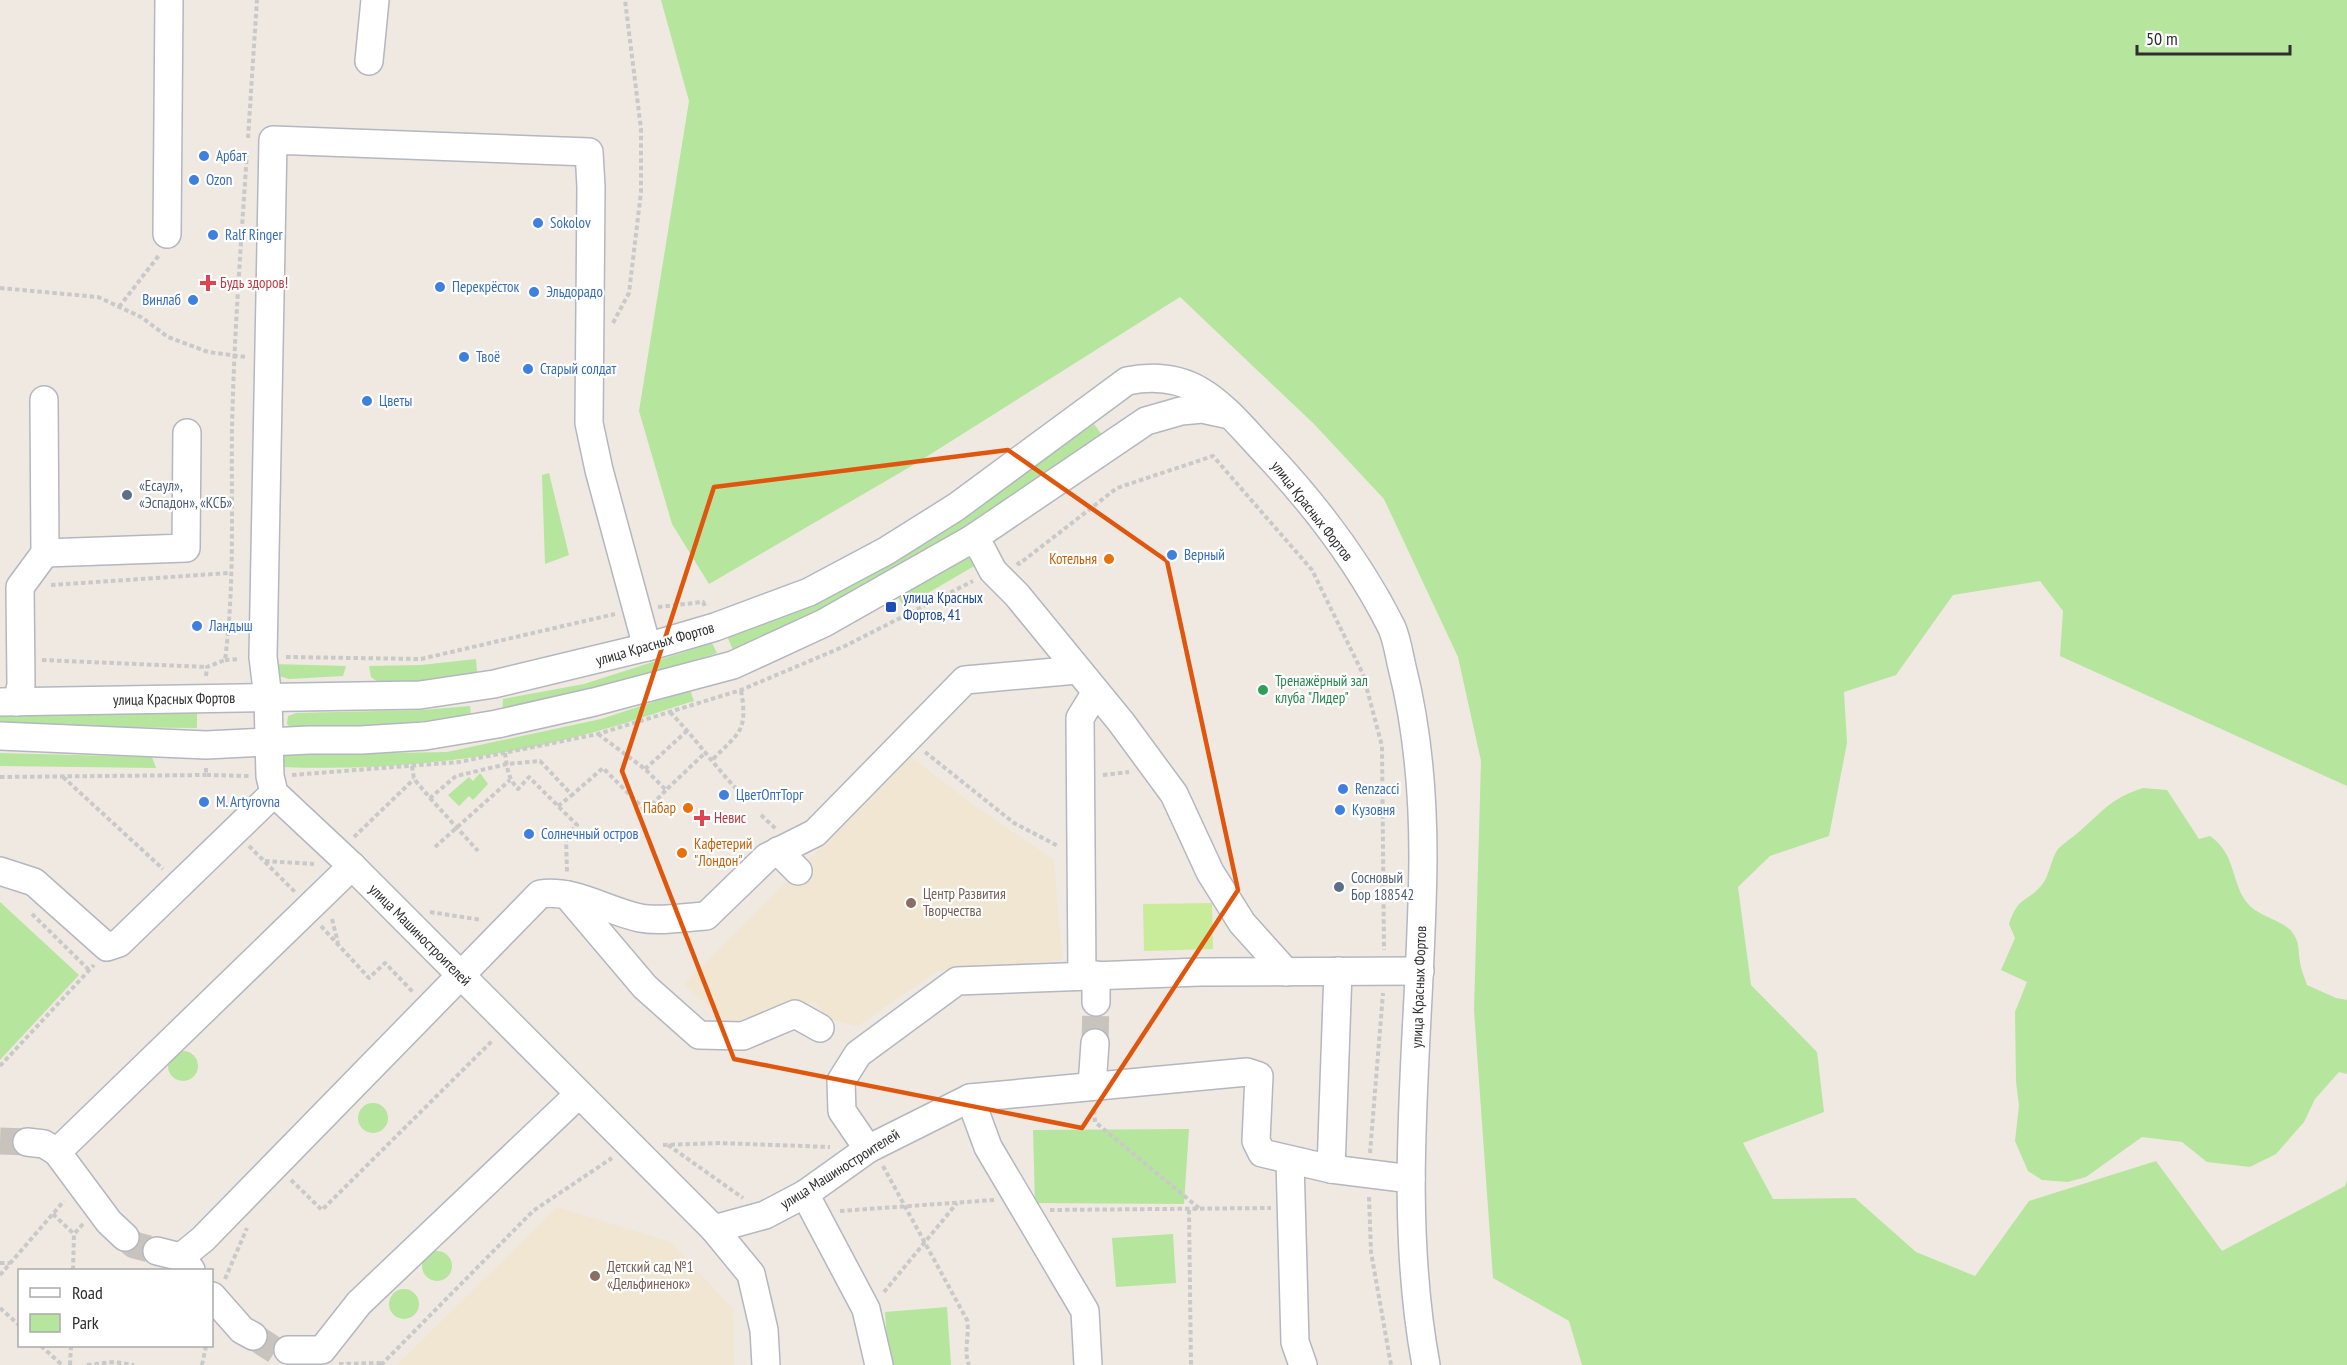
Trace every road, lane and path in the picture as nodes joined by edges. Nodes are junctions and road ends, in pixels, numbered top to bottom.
1 (169, 0) edge
2 (257, 0) edge
3 (375, 0) edge
4 (625, 0) edge
5 (369, 61) dead end
6 (167, 234) joint
7 (0, 288) edge
8 (119, 307) junction
9 (588, 347) junction
10 (234, 355) junction
11 (44, 400) dead end
12 (1230, 415) junction
13 (187, 433) dead end
14 (972, 539) junction
15 (45, 553) junction
16 (993, 572) junction
17 (229, 573) junction
18 (20, 587) junction
19 (637, 609) junction
20 (715, 627) junction
21 (647, 647) junction
22 (263, 657) junction
23 (20, 660) junction
24 (225, 660) junction
25 (733, 665) junction
26 (207, 667) junction
27 (1077, 670) junction
28 (494, 684) junction
29 (1096, 692) junction
30 (206, 697) junction
31 (268, 698) junction
32 (9, 702) edge
33 (670, 712) dead end
34 (497, 724) junction
35 (687, 731) junction
36 (598, 734) dead end
37 (0, 736) edge
38 (908, 738) junction
39 (268, 742) junction
40 (206, 746) junction
41 (706, 752) junction
42 (505, 753) dead end
43 (713, 759) junction
44 (507, 764) junction
45 (412, 766) dead end
46 (645, 769) junction
47 (1156, 770) junction
48 (206, 775) junction
49 (0, 777) edge
50 (63, 777) junction
51 (1080, 777) junction
52 (414, 779) junction
53 (510, 780) junction
54 (272, 784) junction
55 (666, 790) junction
56 (572, 795) junction
57 (430, 798) junction
58 (745, 798) dead end
59 (558, 806) junction
60 (456, 827) junction
61 (573, 829) dead end
62 (234, 831) junction
63 (566, 837) dead end
64 (352, 838) dead end
65 (435, 847) dead end
66 (478, 851) dead end
67 (778, 851) junction
68 (1080, 857) junction
69 (264, 861) junction
70 (352, 866) junction
71 (0, 871) edge
72 (798, 871) dead end
73 (179, 884) junction
74 (567, 895) junction
75 (310, 907) junction
76 (425, 911) dead end
77 (29, 912) dead end
78 (486, 921) dead end
79 (113, 945) junction
80 (338, 945) dead end
81 (89, 970) junction
82 (1420, 971) junction
83 (1286, 972) junction
84 (1338, 972) junction
85 (459, 974) junction
86 (1089, 975) junction
87 (1383, 983) junction
88 (1096, 1002) tunnel mouth
89 (428, 1006) junction
90 (818, 1021) dead end
91 (509, 1024) junction
92 (1095, 1043) tunnel mouth
93 (0, 1066) edge
94 (1092, 1086) junction
95 (579, 1094) junction
96 (970, 1098) junction
97 (27, 1142) tunnel mouth
98 (667, 1144) junction
99 (630, 1145) junction
100 (870, 1148) junction
101 (57, 1152) junction
102 (1290, 1161) junction
103 (275, 1164) junction
104 (1331, 1169) junction
105 (1411, 1179) junction
106 (80, 1183) junction
107 (805, 1194) junction
108 (958, 1203) junction
109 (1022, 1204) junction
110 (905, 1206) junction
111 (98, 1207) junction
112 (1290, 1208) junction
113 (1200, 1209) junction
114 (1189, 1210) junction
115 (829, 1211) dead end
116 (53, 1214) junction
117 (765, 1215) junction
118 (714, 1229) junction
119 (74, 1234) junction
120 (125, 1237) tunnel mouth
121 (924, 1241) junction
122 (176, 1260) edge
123 (0, 1263) edge
124 (11, 1263) junction
125 (73, 1269) edge
126 (0, 1275) edge
127 (213, 1297) edge
128 (0, 1308) edge
129 (867, 1313) junction
130 (18, 1324) edge
131 (253, 1336) tunnel mouth
132 (42, 1347) edge
133 (70, 1347) edge
134 (206, 1347) edge
135 (288, 1350) tunnel mouth
136 (322, 1350) junction
137 (382, 1364) edge
138 (62, 1365) edge
139 (70, 1365) edge
140 (87, 1365) edge
141 (134, 1365) edge
142 (202, 1365) edge
143 (766, 1365) edge
144 (879, 1365) edge
145 (969, 1365) edge
146 (1088, 1365) edge
147 (1191, 1365) edge
148 (1303, 1365) edge
149 (1426, 1365) edge

1 - 6 street
2 - 10 path
3 - 5 street
4 - 9 path
6 - 8 path
7 - 8 path
8 - 10 path
9 - 19 street
9 - 22 street
10 - 17 path
11 - 15 street
12 - 14 street
12 - 20 street, улица Красных Фортов
12 - 82 street, улица Красных Фортов
13 - 15 street
14 - 16 street
14 - 25 street
15 - 18 street
16 - 27 street
16 - 87 path
17 - 18 path
17 - 24 path
18 - 23 street
19 - 20 path
19 - 21 street
19 - 22 path
20 - 21 street, улица Красных Фортов
21 - 28 street, улица Красных Фортов
22 - 24 path
22 - 31 street
23 - 26 path
23 - 32 street
24 - 26 path
25 - 34 street
25 - 43 path
26 - 30 path
27 - 29 street
27 - 38 street
28 - 31 street, улица Красных Фортов
28 - 34 street
29 - 47 street
29 - 51 street
30 - 31 street, улица Красных Фортов
30 - 32 street, улица Красных Фортов
31 - 39 street
33 - 35 path
34 - 39 street
35 - 41 path
35 - 46 path
36 - 46 path
37 - 40 street
38 - 67 street
38 - 68 path
39 - 40 street
39 - 54 street
40 - 48 path
41 - 43 path
41 - 55 path
42 - 44 path
43 - 58 path
44 - 53 path
44 - 56 path
44 - 57 path
45 - 52 path
46 - 55 path
47 - 51 path
47 - 83 street
48 - 50 path
48 - 54 path
49 - 50 path
50 - 73 path
51 - 68 street
52 - 57 path
52 - 64 path
53 - 59 path
53 - 60 path
54 - 62 street
54 - 70 street, улица Машиностроителей
55 - 56 path
56 - 59 path
57 - 60 path
59 - 61 path
60 - 65 path
60 - 66 path
62 - 69 path
62 - 73 street
63 - 74 path
67 - 72 street
67 - 74 street
68 - 86 street
69 - 70 path
69 - 75 path
70 - 75 street
70 - 85 street, улица Машиностроителей
71 - 79 street
73 - 79 street
74 - 85 street
74 - 90 street
75 - 101 street
76 - 78 path
77 - 81 path
79 - 81 path
80 - 89 path
81 - 93 path
82 - 87 street
82 - 105 street, улица Красных Фортов
83 - 84 street
83 - 86 street
84 - 87 street
84 - 104 street
85 - 89 street
85 - 91 street, улица Машиностроителей
86 - 88 street
86 - 100 street
89 - 103 street
91 - 95 street, улица Машиностроителей
91 - 103 path
92 - 94 street
94 - 96 street, улица Машиностроителей
94 - 102 street, улица Машиностроителей
94 - 113 path
95 - 99 street, улица Машиностроителей
95 - 136 street
96 - 100 street, улица Машиностроителей
96 - 109 street
97 - 101 street
98 - 99 path
98 - 100 path
98 - 117 path
99 - 118 street, улица Машиностроителей
99 - 137 path
100 - 107 street, улица Машиностроителей
100 - 110 path
101 - 106 street
102 - 104 street, улица Машиностроителей
102 - 112 street
103 - 122 street
104 - 105 street, улица Машиностроителей
105 - 149 street, улица Красных Фортов
106 - 111 street
106 - 116 path
107 - 117 street, улица Машиностроителей
107 - 129 street
108 - 109 path
108 - 110 path
108 - 121 path
109 - 114 path
109 - 146 street
110 - 115 path
110 - 121 path
111 - 119 path
111 - 120 street
112 - 113 path
112 - 148 street
113 - 114 path
114 - 147 path
116 - 119 path
116 - 124 path
117 - 118 street, улица Машиностроителей
118 - 143 street
119 - 125 path
121 - 129 path
121 - 145 path
123 - 124 path
124 - 126 path
127 - 131 street
128 - 130 path
129 - 144 street
132 - 138 path
133 - 139 path
134 - 142 path
135 - 136 street
136 - 137 path
140 - 141 path

